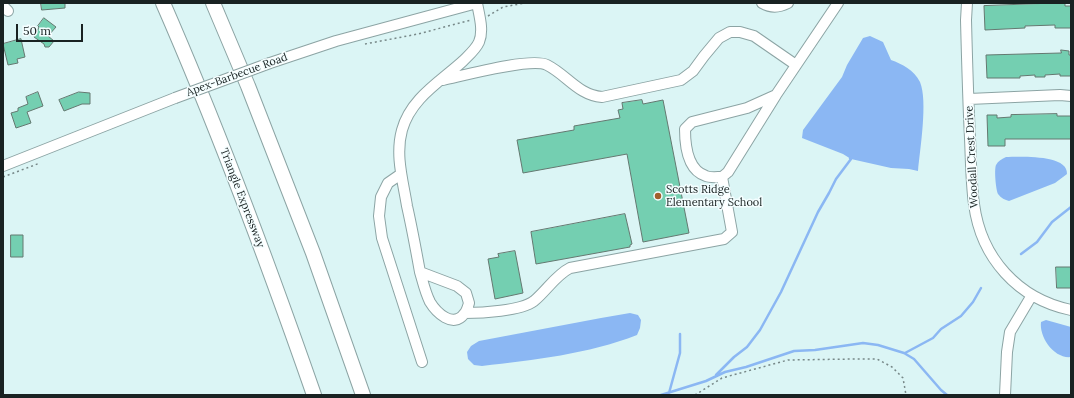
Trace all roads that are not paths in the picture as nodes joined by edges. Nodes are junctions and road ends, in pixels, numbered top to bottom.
1 (163, 3) edge
2 (214, 3) edge
3 (477, 3) edge
4 (762, 3) edge
5 (788, 3) edge
6 (838, 3) edge
7 (967, 3) edge
8 (796, 65) junction
9 (439, 81) junction
10 (776, 95) junction
11 (1071, 96) edge
12 (968, 99) junction
13 (3, 166) edge
14 (401, 174) junction
15 (722, 177) junction
16 (420, 272) junction
17 (1032, 296) junction
18 (1071, 310) edge
19 (465, 313) junction
20 (422, 362) dead end
21 (314, 395) edge
22 (363, 395) edge
23 (1005, 395) edge

1 - 21 highway, Triangle Expressway
2 - 22 highway
3 - 9 street
3 - 13 street, Apex-Barbecue Road, bridge
4 - 5 street
6 - 8 street
7 - 12 street, Woodall Crest Drive
8 - 9 street
8 - 10 street
9 - 14 street
10 - 15 street
10 - 15 street
11 - 12 street
12 - 17 street, Woodall Crest Drive
14 - 16 street
14 - 20 street
15 - 19 street
16 - 19 street
16 - 19 street
17 - 18 street, Woodall Crest Drive
17 - 23 street

